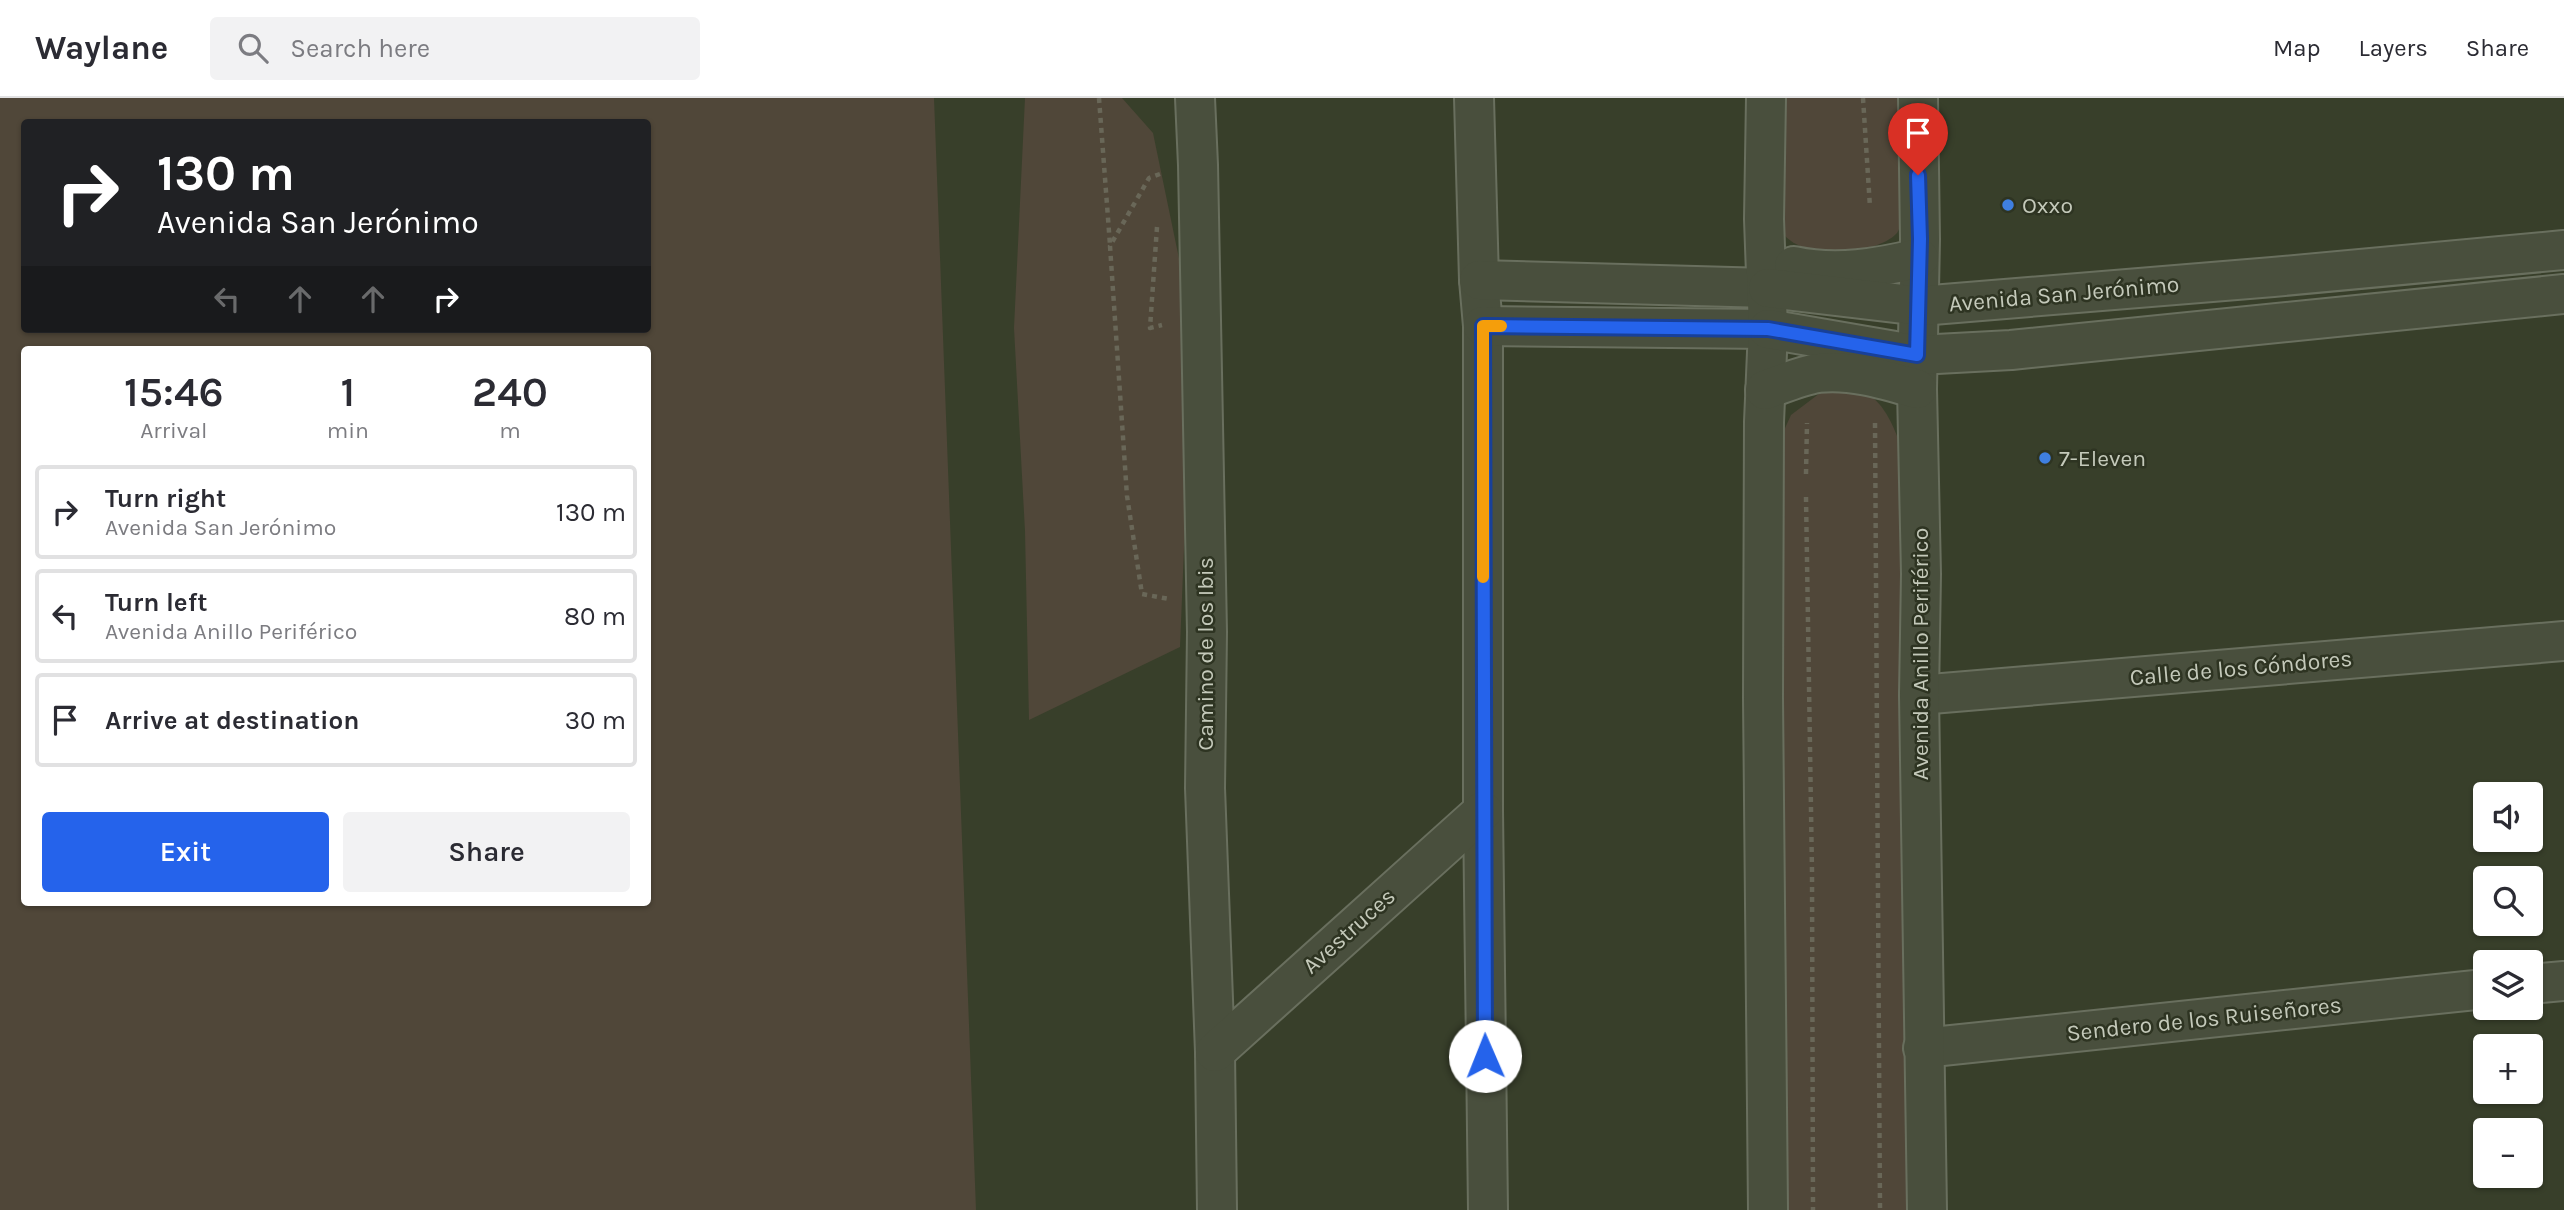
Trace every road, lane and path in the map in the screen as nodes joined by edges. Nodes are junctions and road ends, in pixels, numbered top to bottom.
1 (1099, 98) edge
2 (1475, 98) edge
3 (1766, 98) edge
4 (1863, 98) edge
5 (1917, 98) edge
6 (1189, 103) edge
7 (1198, 165) junction
8 (1870, 206) dead end
9 (1110, 246) junction
10 (2564, 250) edge
11 (1919, 258) junction
12 (1767, 273) junction
13 (1479, 280) junction
14 (2564, 294) edge
15 (1920, 306) junction
16 (1483, 326) junction
17 (1768, 329) junction
18 (1917, 372) junction
19 (1765, 390) junction
20 (1807, 423) dead end
21 (1875, 423) dead end
22 (1806, 477) dead end
23 (1806, 490) dead end
24 (1174, 600) dead end
25 (2564, 641) edge
26 (1919, 695) junction
27 (1483, 811) junction
28 (2564, 981) edge
29 (2543, 983) edge
30 (2473, 990) edge
31 (1923, 1048) junction
32 (1216, 1052) junction
33 (1217, 1210) edge
34 (1488, 1210) edge
35 (1768, 1210) edge
36 (1813, 1210) edge
37 (1880, 1210) edge
38 (1927, 1210) edge

1 - 9 path
2 - 13 street
3 - 12 street
4 - 8 path
5 - 11 street, Avenida Anillo Periférico
6 - 7 street, Camino de los Ibis
7 - 9 path
7 - 32 street, Camino de los Ibis
9 - 24 path
10 - 15 street, Avenida San Jerónimo
11 - 12 street
11 - 15 street, Avenida Anillo Periférico
12 - 13 street, Avenida San Jerónimo
12 - 15 street, Avenida San Jerónimo
12 - 17 street
13 - 16 street
14 - 18 street
15 - 18 street, Avenida Anillo Periférico
16 - 17 street
16 - 27 street
17 - 18 street
17 - 19 street
18 - 19 street
18 - 26 street, Avenida Anillo Periférico
19 - 35 street
20 - 22 path
21 - 37 path
23 - 36 path
25 - 26 street, Calle de los Cóndores
26 - 31 street, Avenida Anillo Periférico
27 - 32 street, Avestruces
27 - 34 street
28 - 29 street
30 - 31 street, Sendero de los Ruiseñores
31 - 38 street, Avenida Anillo Periférico
32 - 33 street, Camino de los Ibis

